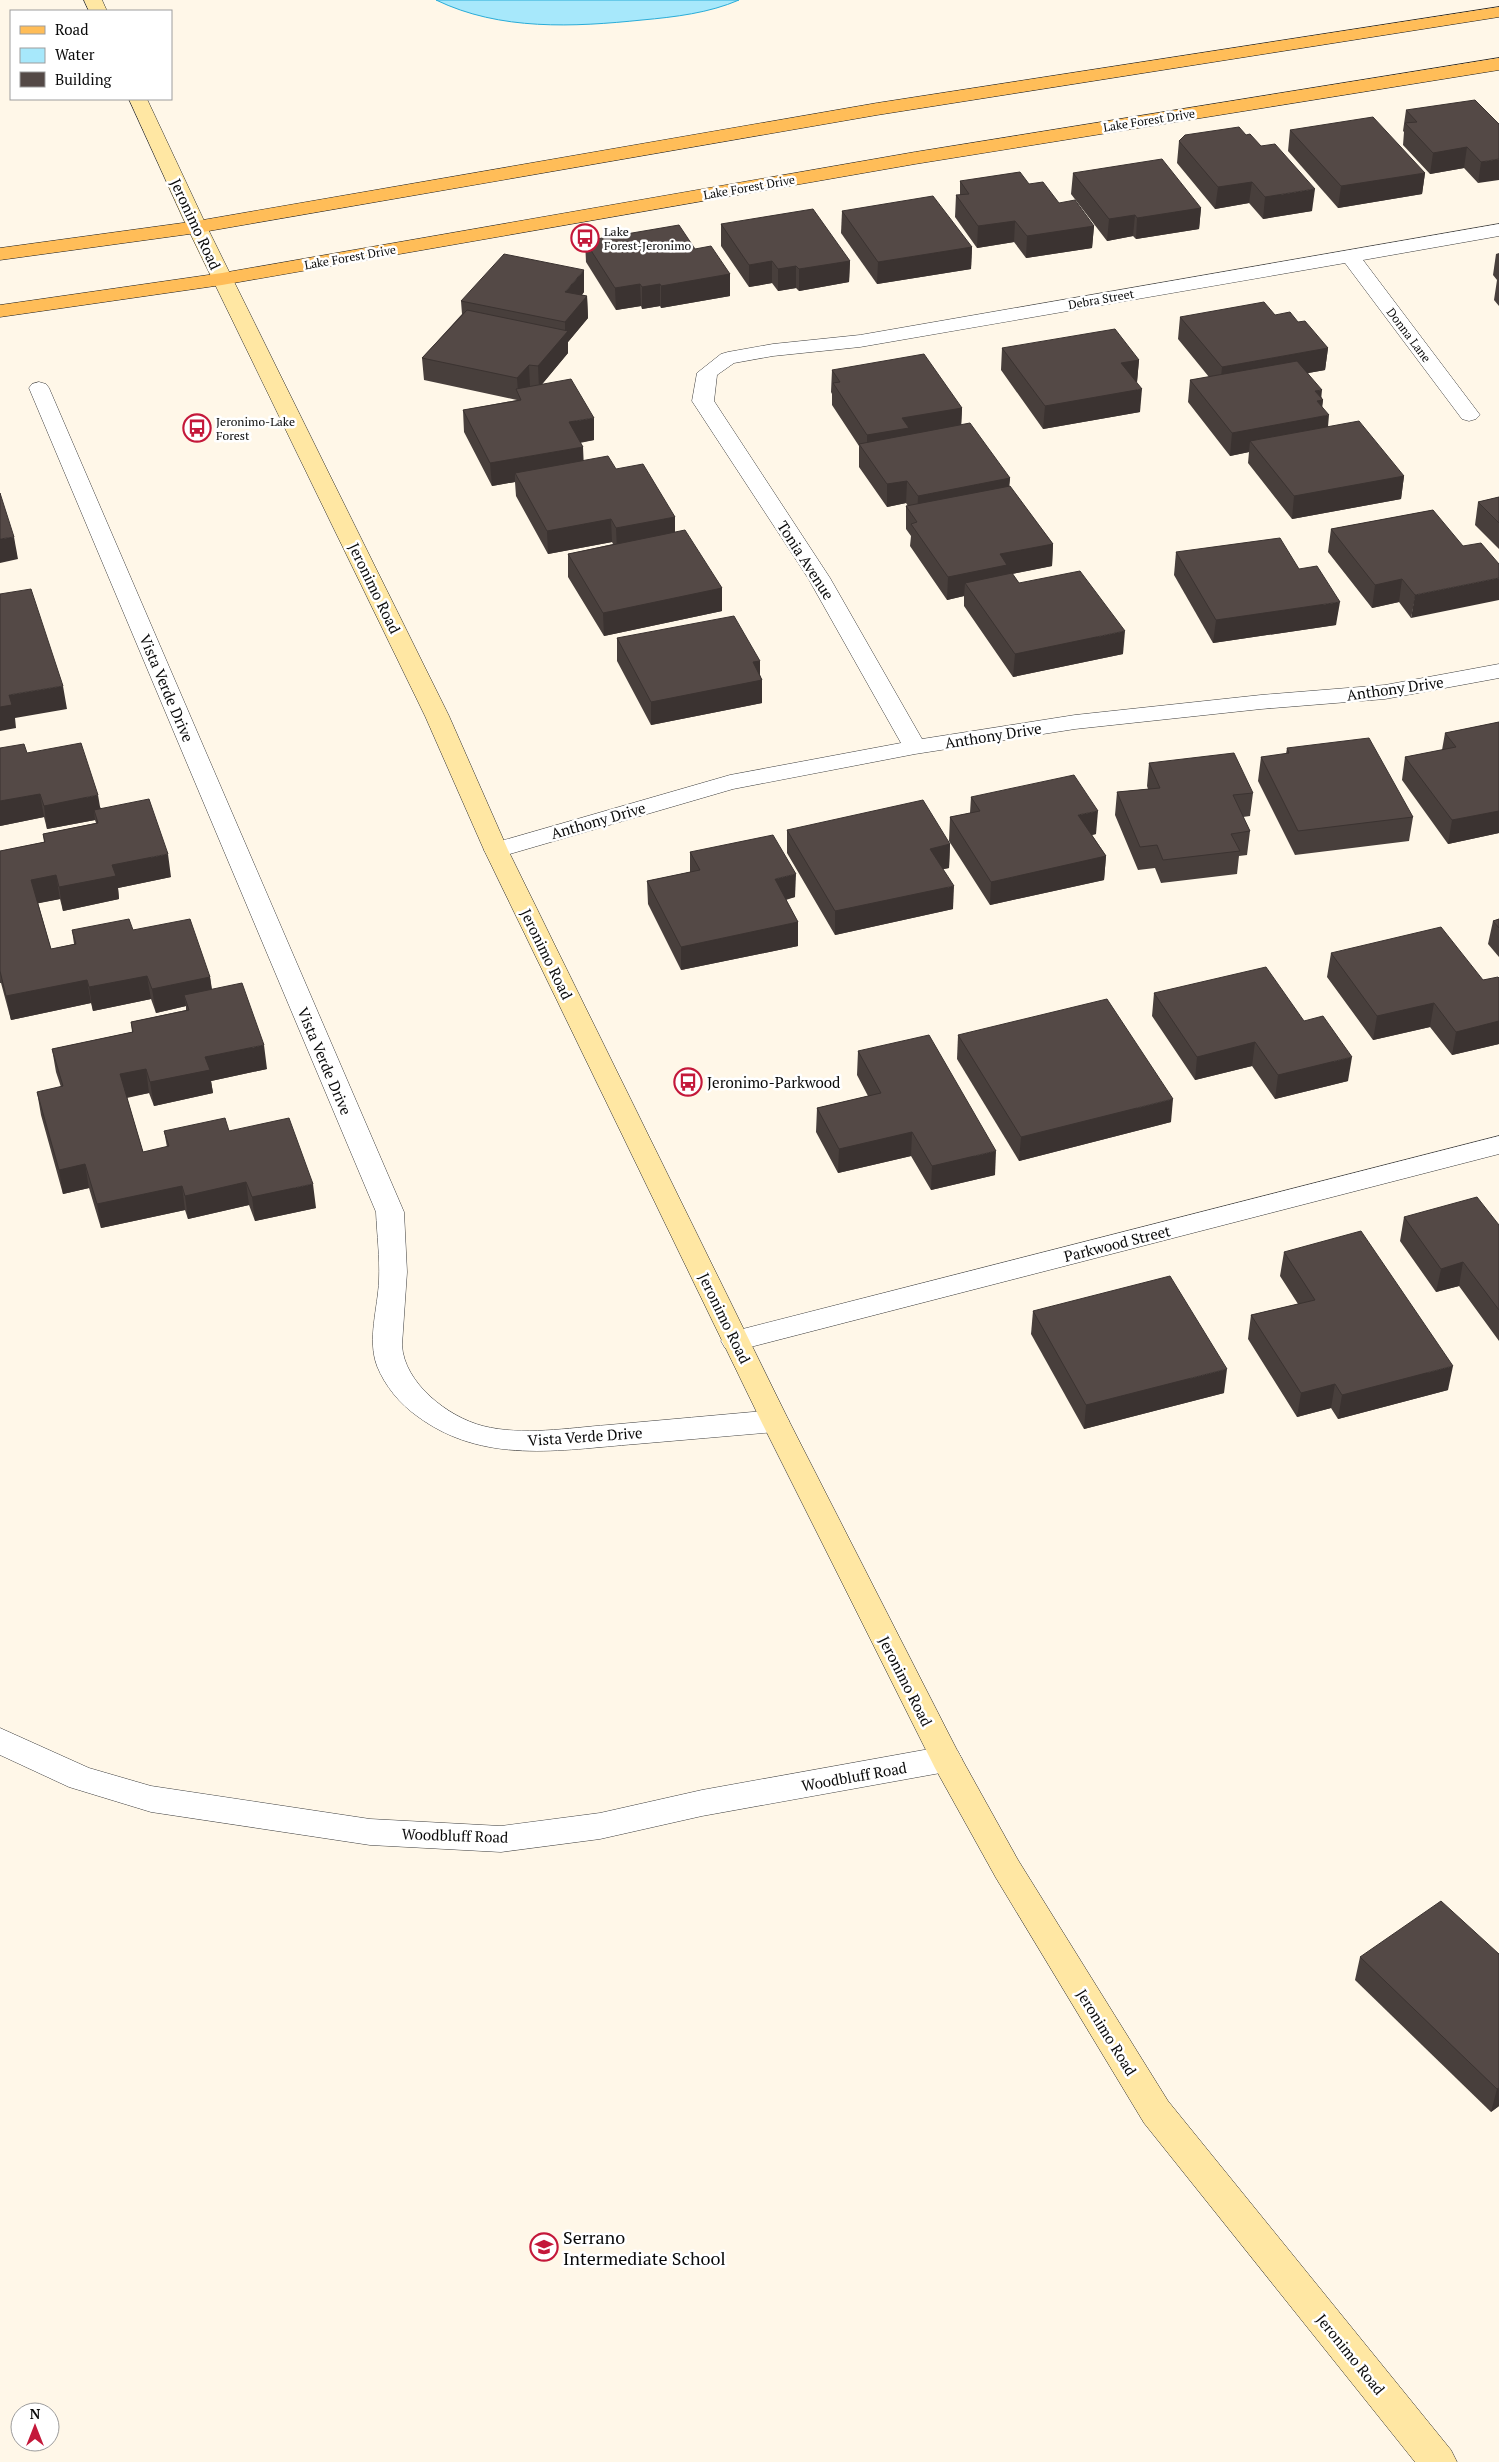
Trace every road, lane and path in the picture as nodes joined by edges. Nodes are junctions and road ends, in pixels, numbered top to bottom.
1 (1499, 12) edge
2 (1499, 64) edge
3 (138, 100) edge
4 (196, 227) junction
5 (1499, 230) edge
6 (0, 254) edge
7 (1350, 256) junction
8 (222, 279) junction
9 (0, 311) edge
10 (707, 374) joint
11 (39, 388) dead end
12 (1469, 415) dead end
13 (1499, 671) edge
14 (915, 747) junction
15 (496, 850) junction
16 (1499, 1145) edge
17 (735, 1341) junction
18 (775, 1422) junction
19 (0, 1740) edge
20 (946, 1759) junction
21 (1438, 2462) edge

1 - 4 main road
2 - 8 main road, Lake Forest Drive
3 - 4 main road, Jeronimo Road
4 - 6 main road
4 - 8 main road, Jeronimo Road
5 - 7 street, Debra Street
7 - 10 street, Debra Street
7 - 12 street, Donna Lane
8 - 9 main road, Lake Forest Drive
8 - 15 main road, Jeronimo Road
10 - 14 street, Tonia Avenue
11 - 18 street, Vista Verde Drive
13 - 14 street, Anthony Drive
14 - 15 street, Anthony Drive
15 - 17 main road, Jeronimo Road
16 - 17 street, Parkwood Street
17 - 18 main road, Jeronimo Road
18 - 20 main road, Jeronimo Road
19 - 20 street, Woodbluff Road
20 - 21 main road, Jeronimo Road

